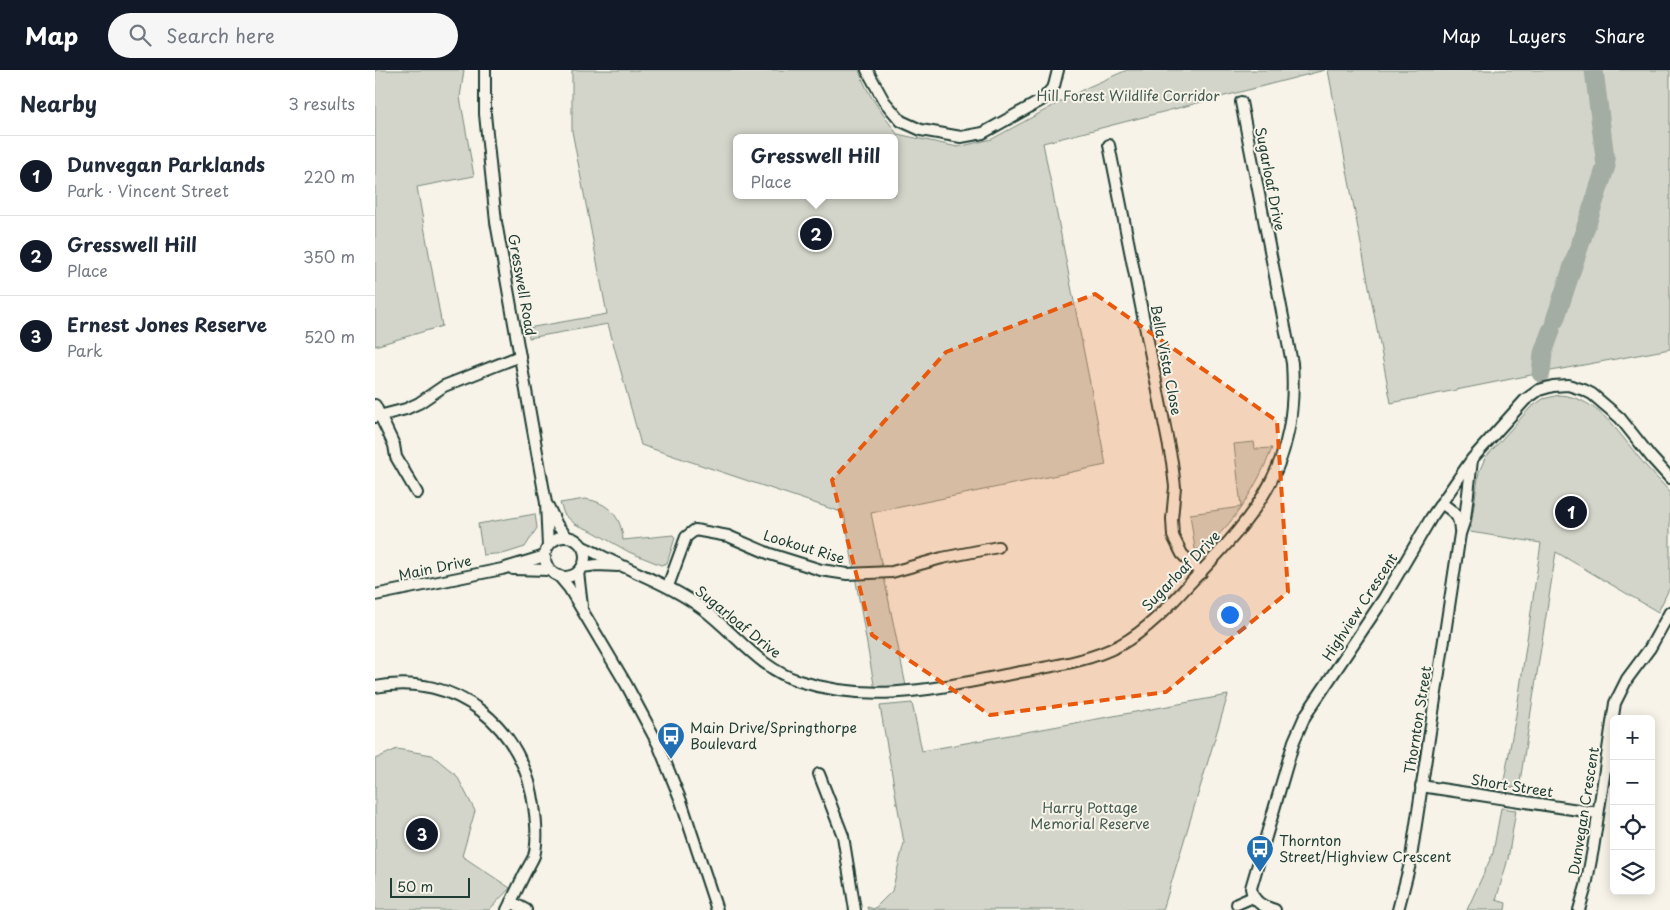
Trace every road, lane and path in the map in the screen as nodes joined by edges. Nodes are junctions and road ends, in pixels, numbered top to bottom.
1 (485, 70) edge
2 (867, 70) edge
3 (1058, 70) edge
4 (1241, 102) dead end
5 (1109, 145) dead end
6 (520, 356) junction
7 (375, 405) edge
8 (378, 417) edge
9 (1472, 459) junction
10 (1670, 478) edge
11 (1451, 489) junction
12 (417, 493) dead end
13 (1468, 496) junction
14 (547, 502) junction
15 (1441, 503) junction
16 (1460, 534) junction
17 (567, 537) junction
18 (583, 547) junction
19 (999, 547) dead end
20 (547, 551) junction
21 (624, 567) junction
22 (502, 569) junction
23 (549, 570) junction
24 (580, 570) junction
25 (1201, 573) junction
26 (559, 576) junction
27 (668, 586) junction
28 (375, 595) edge
29 (583, 612) junction
30 (1670, 612) edge
31 (375, 688) edge
32 (819, 774) dead end
33 (1421, 786) junction
34 (1598, 813) junction
35 (1253, 897) junction
36 (1237, 904) dead end
37 (509, 906) edge
38 (526, 910) edge
39 (717, 910) edge
40 (855, 910) edge
41 (1275, 910) edge
42 (1398, 910) edge
43 (1579, 910) edge

1 - 6 street, Gresswell Road
2 - 3 street
4 - 25 street, Sugarloaf Drive
5 - 25 street, Bella Vista Close
6 - 8 street
6 - 14 street, Gresswell Road
7 - 8 street
8 - 12 street
9 - 10 street, Highview Crescent
9 - 11 street, Highview Crescent
9 - 13 street, Thornton Street
11 - 13 street
11 - 15 street, Highview Crescent
13 - 16 street, Thornton Street
14 - 17 street, Gresswell Road
14 - 20 street, Gresswell Road
15 - 16 street, Thornton Street
15 - 35 street, Highview Crescent
16 - 33 street, Thornton Street
17 - 18 street
17 - 20 street
18 - 21 street, Sugarloaf Drive
18 - 24 street
19 - 27 street, Lookout Rise
20 - 22 street, Main Drive
20 - 23 street
21 - 24 street, Sugarloaf Drive
21 - 27 street, Sugarloaf Drive
22 - 23 street, Main Drive
22 - 28 street, Main Drive
23 - 26 street
24 - 26 street
24 - 29 street
25 - 27 street, Sugarloaf Drive
26 - 29 street
29 - 39 street
30 - 34 street, Dunvegan Crescent
31 - 37 street
32 - 40 street
33 - 34 street, Short Street
33 - 42 street, Thornton Street
34 - 43 street, Dunvegan Crescent
35 - 36 street
35 - 41 street
37 - 38 street

